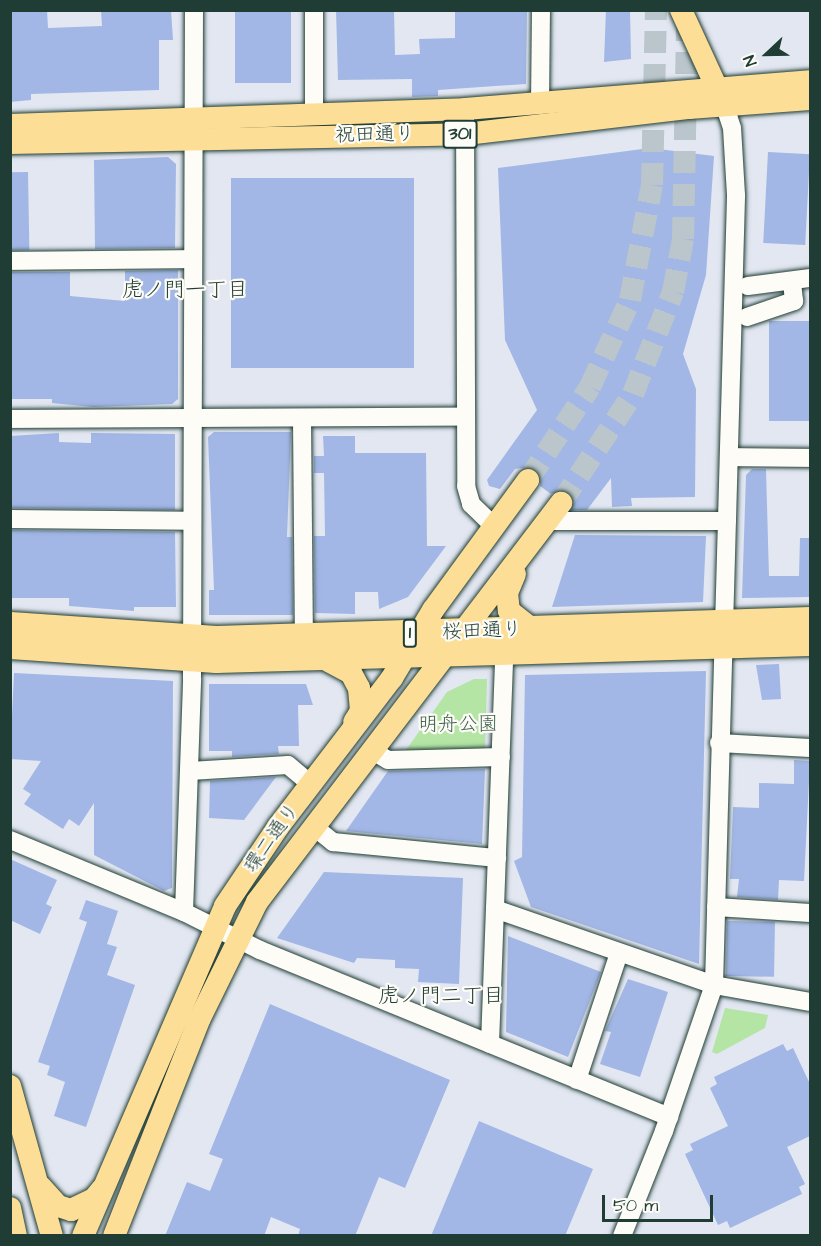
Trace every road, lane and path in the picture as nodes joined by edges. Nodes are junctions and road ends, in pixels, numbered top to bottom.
1 (194, 10) edge
2 (314, 10) edge
3 (541, 10) edge
4 (681, 10) edge
5 (810, 81) edge
6 (721, 97) junction
7 (810, 99) edge
8 (540, 104) junction
9 (465, 109) junction
10 (314, 114) junction
11 (10, 125) edge
12 (193, 128) junction
13 (466, 134) junction
14 (10, 143) edge
15 (192, 259) junction
16 (10, 261) edge
17 (810, 278) edge
18 (792, 282) junction
19 (748, 286) dead end
20 (747, 317) dead end
21 (466, 417) junction
22 (190, 418) junction
23 (302, 418) junction
24 (10, 419) edge
25 (729, 457) junction
26 (810, 458) edge
27 (528, 480) tunnel mouth
28 (561, 503) tunnel mouth
29 (10, 519) edge
30 (189, 521) junction
31 (548, 521) junction
32 (727, 521) junction
33 (495, 527) junction
34 (524, 554) junction
35 (810, 620) edge
36 (10, 625) edge
37 (533, 630) junction
38 (464, 631) junction
39 (723, 634) junction
40 (304, 636) junction
41 (810, 642) edge
42 (413, 644) junction
43 (10, 645) edge
44 (192, 647) junction
45 (504, 654) junction
46 (447, 655) junction
47 (321, 657) junction
48 (719, 742) junction
49 (340, 747) junction
50 (810, 748) edge
51 (373, 751) junction
52 (501, 757) junction
53 (190, 771) junction
54 (311, 784) junction
55 (313, 826) junction
56 (10, 840) edge
57 (497, 858) junction
58 (716, 907) junction
59 (495, 909) junction
60 (187, 913) junction
61 (810, 913) edge
62 (214, 927) junction
63 (239, 939) junction
64 (619, 953) junction
65 (714, 985) junction
66 (810, 1002) edge
67 (490, 1044) junction
68 (577, 1080) junction
69 (10, 1086) edge
70 (669, 1117) junction
71 (110, 1178) junction
72 (37, 1180) junction
73 (53, 1233) edge
74 (83, 1236) edge
75 (114, 1236) edge
76 (622, 1236) edge

1 - 12 street
2 - 10 street
3 - 8 street
4 - 6 main road
5 - 6 main road, 祝田通り / 301
6 - 7 main road, 祝田通り / 301
6 - 8 main road, 祝田通り / 301
6 - 13 main road, 祝田通り / 301
6 - 25 street
8 - 9 main road, 祝田通り / 301
9 - 10 main road, 祝田通り / 301
9 - 13 street
10 - 12 main road, 祝田通り / 301
11 - 12 main road, 祝田通り / 301
12 - 13 main road, 祝田通り / 301
12 - 14 main road, 祝田通り / 301
12 - 15 street
13 - 21 street
15 - 16 street
15 - 22 street
17 - 18 street
18 - 19 street
18 - 20 street
21 - 23 street
21 - 33 street
22 - 23 street
22 - 24 street
22 - 30 street
23 - 40 street
25 - 26 street
25 - 32 street
27 - 33 main road, 環二通り
28 - 31 main road, 環二通り
29 - 30 street
30 - 44 street
31 - 32 street
31 - 34 main road, 環二通り
32 - 39 street
33 - 42 main road, 環二通り
34 - 37 main road
34 - 38 main road, 環二通り
35 - 39 highway, 桜田通り / 1
36 - 44 highway, 桜田通り / 1
37 - 38 highway, 桜田通り / 1
37 - 39 highway, 桜田通り / 1
38 - 42 highway, 桜田通り / 1
38 - 46 main road, 環二通り
39 - 41 highway, 桜田通り / 1
39 - 45 highway, 桜田通り / 1
39 - 48 street
40 - 42 highway, 桜田通り / 1
40 - 44 highway, 桜田通り / 1
42 - 46 highway, 桜田通り / 1
42 - 47 highway, 桜田通り / 1
42 - 49 main road, 環二通り
43 - 44 highway, 桜田通り / 1
44 - 47 highway, 桜田通り / 1
44 - 53 street
45 - 46 highway, 桜田通り / 1
45 - 52 street
46 - 51 main road, 環二通り
47 - 49 main road
48 - 50 street
48 - 58 street
49 - 54 main road, 環二通り
51 - 52 street
51 - 55 main road, 環二通り
52 - 57 street
53 - 54 street
53 - 60 street
54 - 62 main road, 環二通り
55 - 57 street
55 - 63 main road, 環二通り
56 - 60 street
57 - 59 street
58 - 61 street
58 - 65 street
59 - 64 street
59 - 67 street
60 - 62 street
62 - 63 street
62 - 71 main road, 環二通り
63 - 67 street
63 - 75 main road, 環二通り
64 - 65 street
64 - 68 street
65 - 66 street
65 - 70 street
67 - 68 street
68 - 70 street
69 - 72 main road
70 - 76 street
71 - 72 main road
71 - 74 main road, 環二通り
72 - 73 main road

